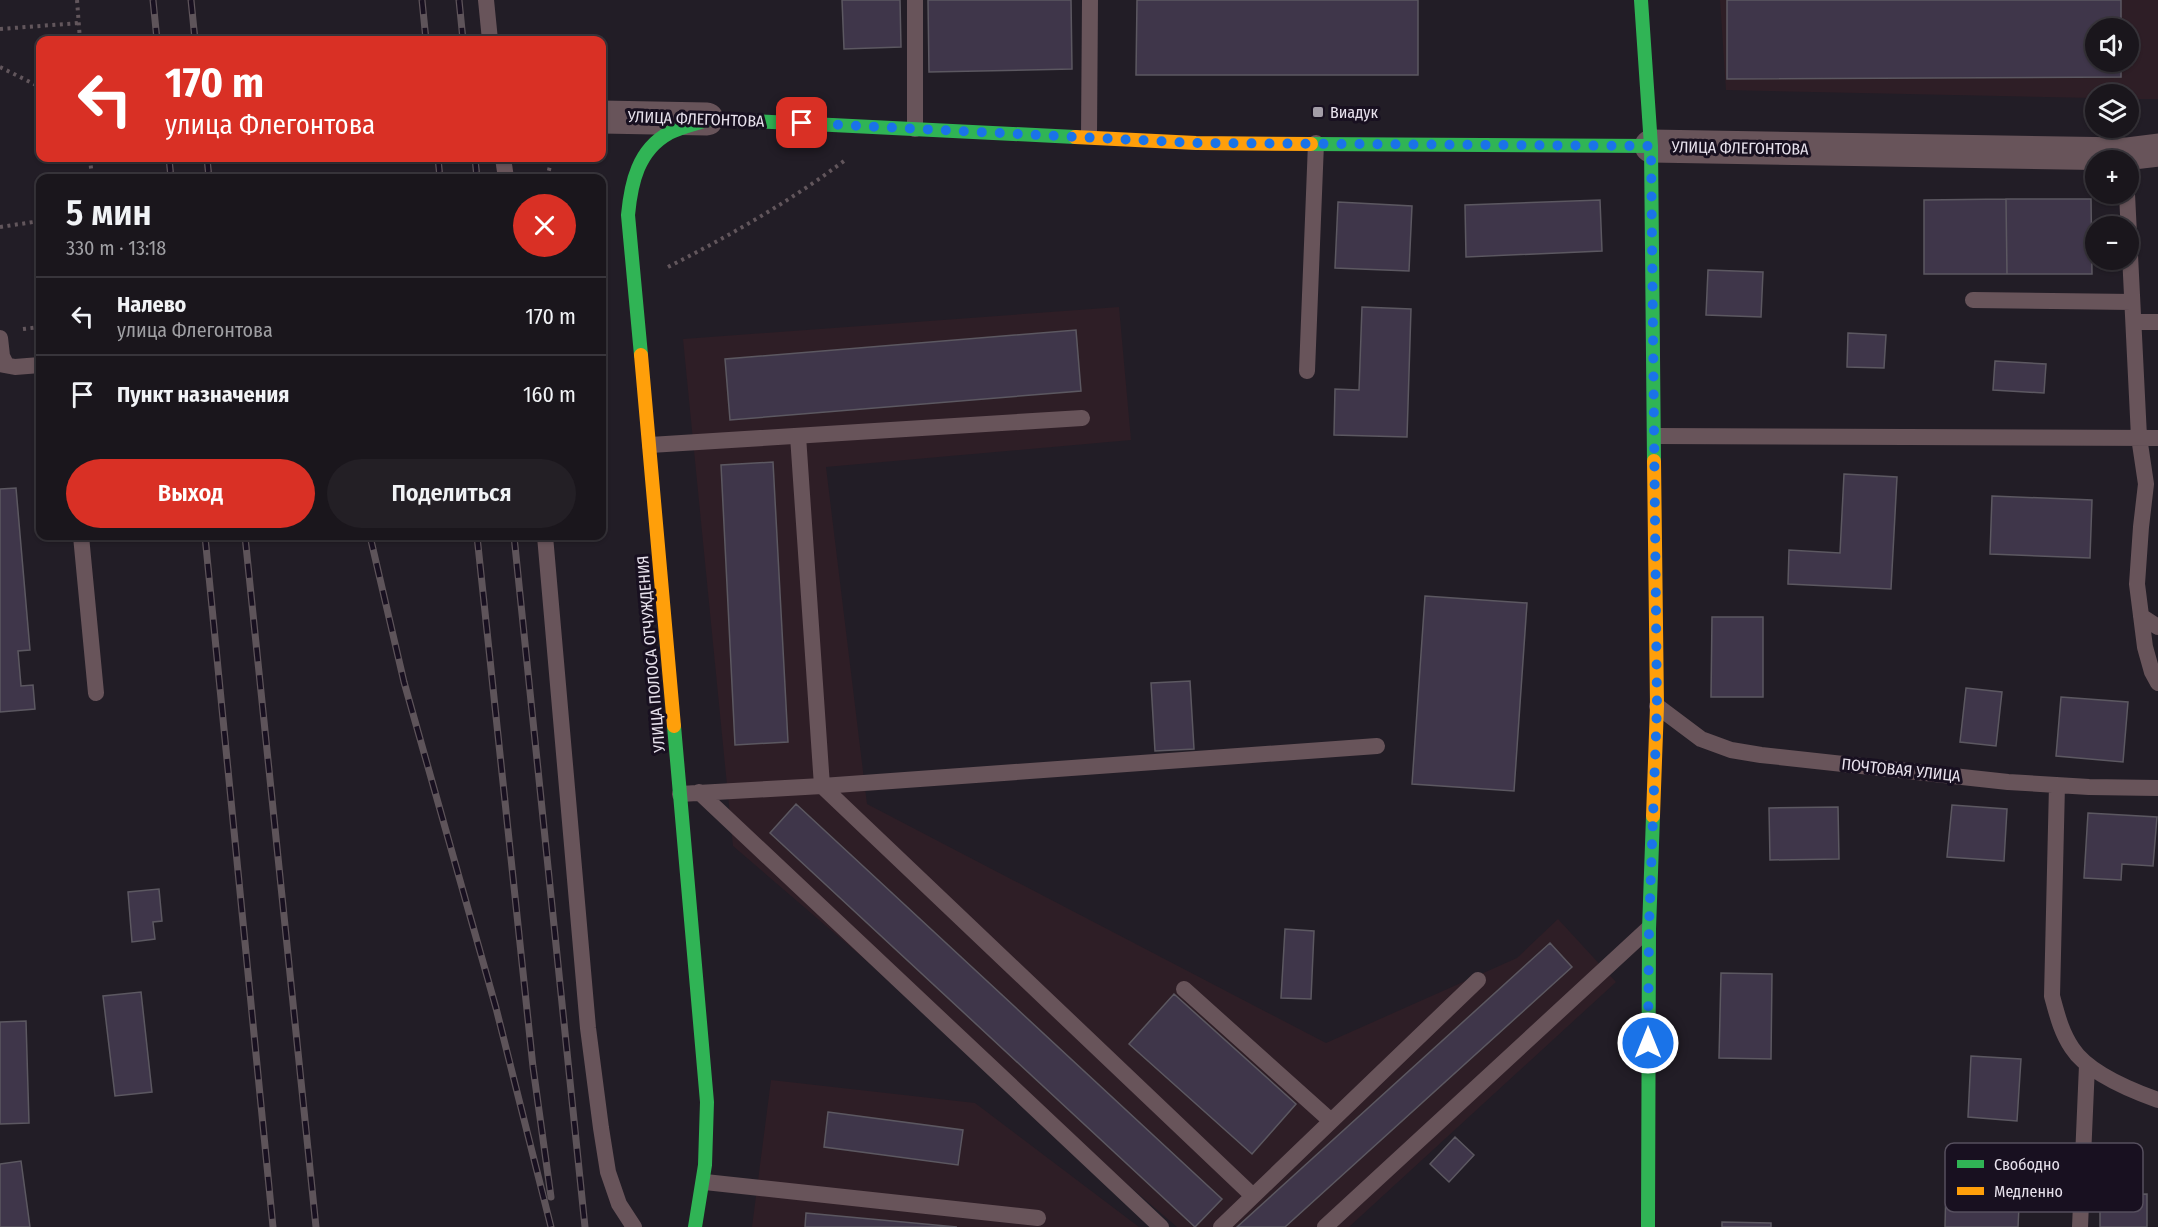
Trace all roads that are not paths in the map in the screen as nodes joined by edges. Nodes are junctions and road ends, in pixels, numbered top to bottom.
1 (486, 0) edge
2 (915, 0) edge
3 (1090, 0) edge
4 (1641, 0) edge
5 (490, 36) edge
6 (606, 117) edge
7 (709, 119) junction
8 (915, 129) junction
9 (1089, 136) junction
10 (1316, 143) junction
11 (1651, 146) junction
12 (2158, 150) edge
13 (2139, 154) edge
14 (2085, 156) edge
15 (2127, 204) edge
16 (1973, 300) dead end
17 (2132, 302) junction
18 (2134, 322) junction
19 (2158, 322) edge
20 (0, 338) edge
21 (3, 364) edge
22 (36, 365) edge
23 (1307, 371) dead end
24 (1082, 418) dead end
25 (798, 436) junction
26 (1655, 436) junction
27 (2139, 437) junction
28 (2158, 438) edge
29 (650, 445) junction
30 (81, 540) edge
31 (545, 540) edge
32 (2141, 616) junction
33 (2158, 627) edge
34 (2158, 683) edge
35 (96, 693) dead end
36 (1657, 706) junction
37 (1377, 746) dead end
38 (2057, 785) junction
39 (822, 786) junction
40 (2158, 788) edge
41 (699, 792) junction
42 (680, 794) junction
43 (1649, 928) junction
44 (1478, 980) dead end
45 (1184, 988) dead end
46 (2087, 1065) junction
47 (2158, 1100) edge
48 (1331, 1121) junction
49 (2084, 1143) edge
50 (705, 1182) junction
51 (1253, 1196) junction
52 (2081, 1212) edge
53 (1038, 1218) dead end
54 (634, 1227) edge
55 (695, 1227) edge
56 (1161, 1227) edge
57 (1221, 1227) edge
58 (1325, 1227) edge
59 (1648, 1227) edge
60 (2080, 1227) edge

1 - 5 lane
2 - 8 lane
3 - 9 lane
4 - 11 main road
6 - 7 street, УЛИЦА ФЛЕГОНТОВА
7 - 8 main road, УЛИЦА ФЛЕГОНТОВА
7 - 29 main road, УЛИЦА ПОЛОСА ОТЧУЖДЕНИЯ
8 - 9 main road, УЛИЦА ФЛЕГОНТОВА
9 - 10 main road, УЛИЦА ФЛЕГОНТОВА
10 - 11 main road, УЛИЦА ФЛЕГОНТОВА
10 - 23 lane
11 - 14 street, УЛИЦА ФЛЕГОНТОВА
11 - 26 main road
12 - 13 street, УЛИЦА ФЛЕГОНТОВА
15 - 17 lane
16 - 17 lane
17 - 18 lane
18 - 19 lane
18 - 27 lane
20 - 21 lane
21 - 22 lane
24 - 25 lane
25 - 29 lane
25 - 39 lane
26 - 27 lane
26 - 36 main road
27 - 28 lane
27 - 32 lane
29 - 42 main road, УЛИЦА ПОЛОСА ОТЧУЖДЕНИЯ
30 - 35 lane
31 - 54 lane
32 - 33 lane
32 - 34 lane
36 - 38 lane, ПОЧТОВАЯ УЛИЦА
36 - 43 main road
37 - 39 lane
38 - 40 lane, ПОЧТОВАЯ УЛИЦА
38 - 46 lane
39 - 41 lane
39 - 51 lane
41 - 42 lane
41 - 56 lane
42 - 50 main road, УЛИЦА ПОЛОСА ОТЧУЖДЕНИЯ
43 - 58 lane
43 - 59 main road
44 - 48 lane
45 - 48 lane
46 - 47 lane
46 - 49 lane
48 - 51 lane
50 - 53 lane
50 - 55 main road, УЛИЦА ПОЛОСА ОТЧУЖДЕНИЯ
51 - 57 lane
52 - 60 lane

